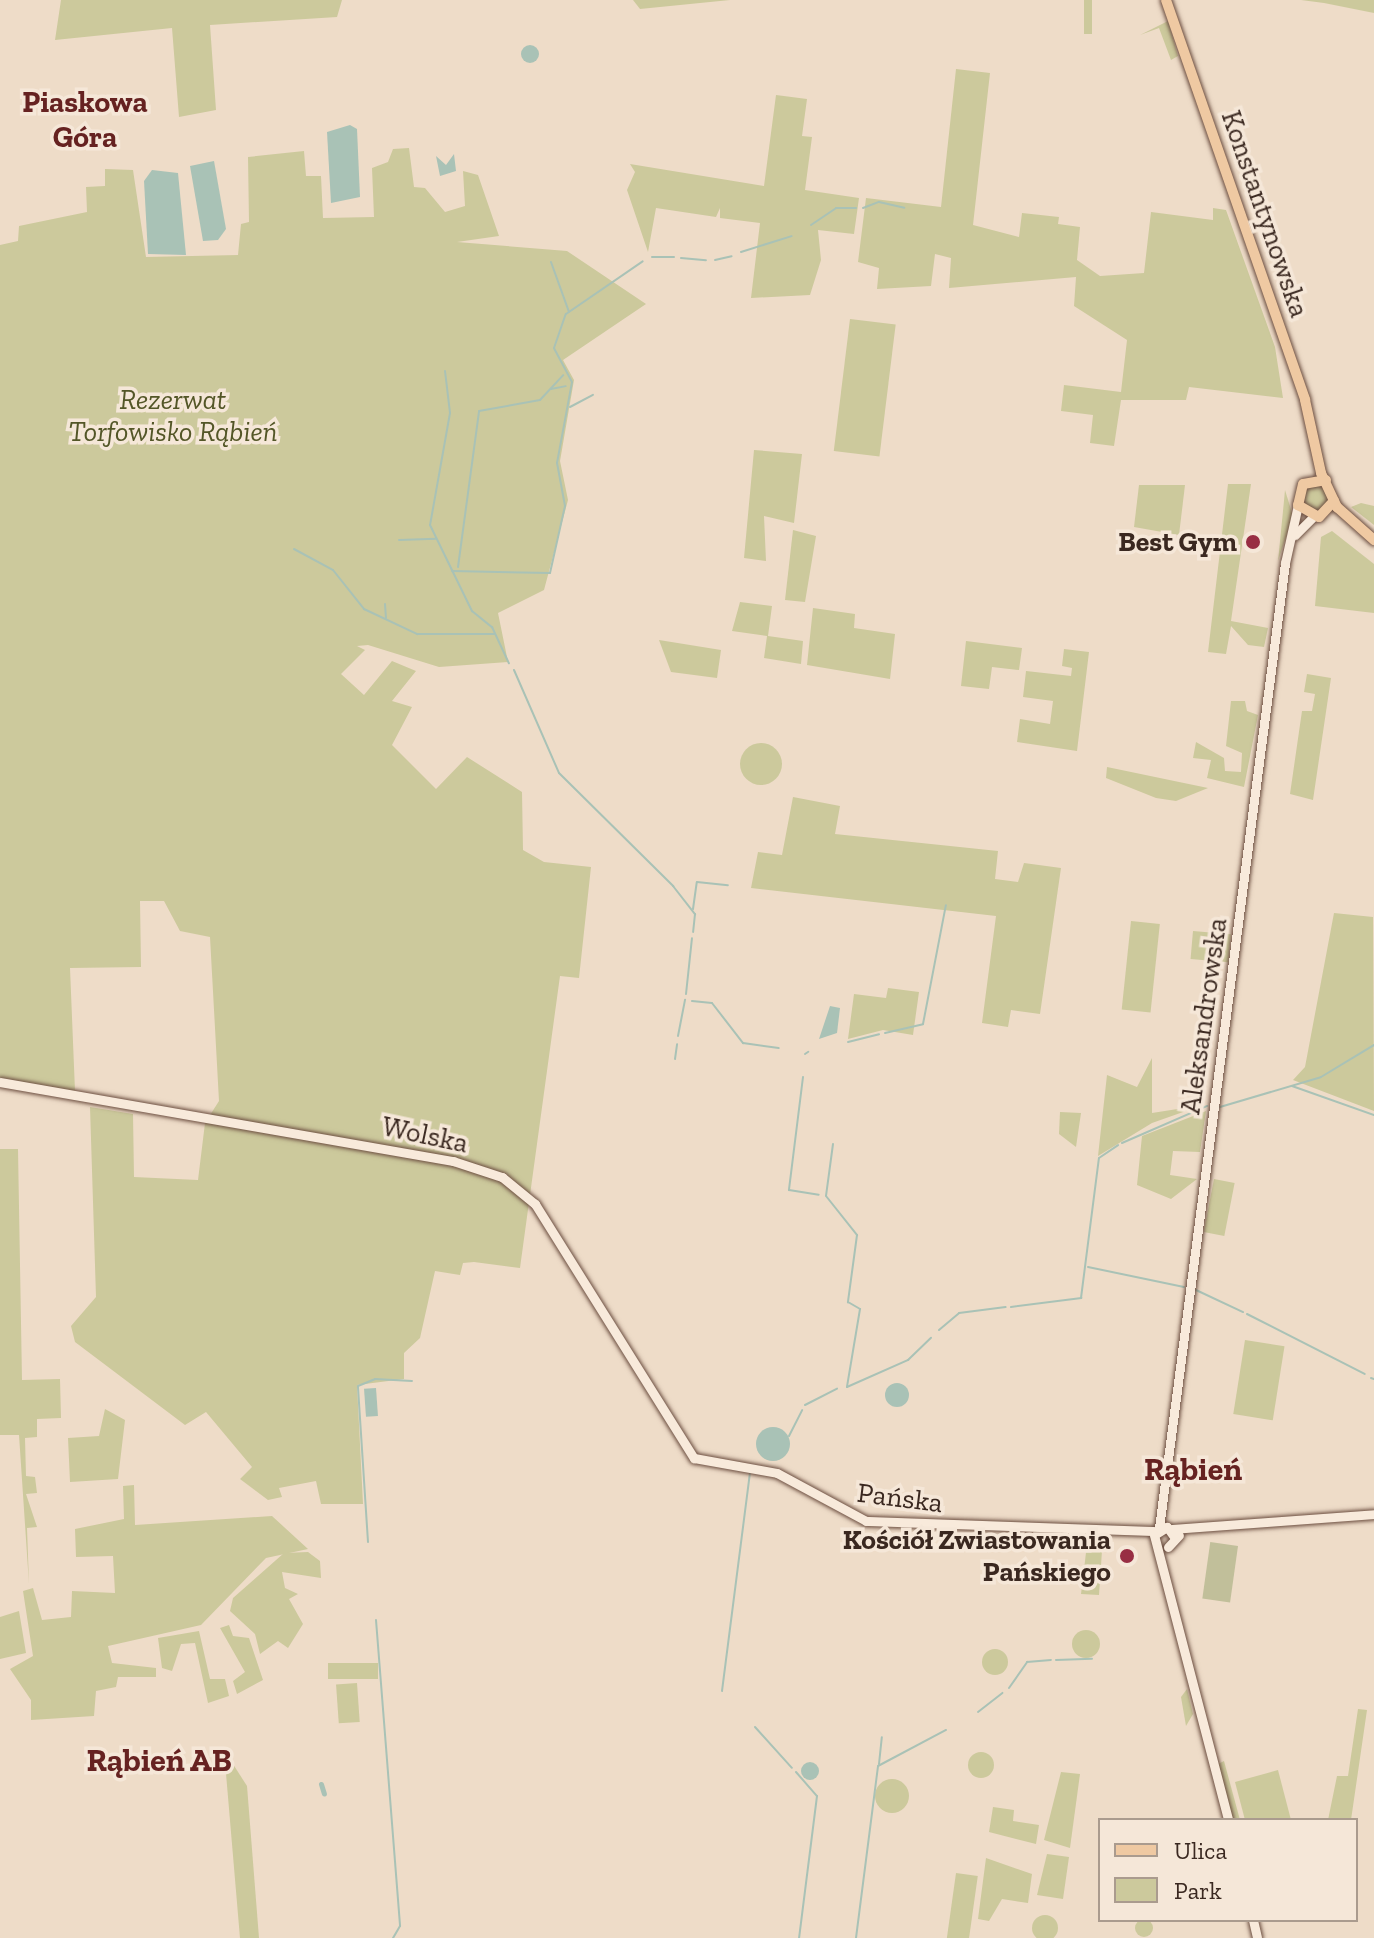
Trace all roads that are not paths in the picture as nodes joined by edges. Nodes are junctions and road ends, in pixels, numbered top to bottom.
1 (1166, 0) edge
2 (1315, 445) junction
3 (1310, 479) junction
4 (1326, 480) junction
5 (1335, 499) junction
6 (1298, 505) junction
7 (1318, 516) junction
8 (1364, 533) junction
9 (1374, 540) edge
10 (1286, 553) junction
11 (0, 1082) edge
12 (694, 1458) joint
13 (1374, 1514) edge
14 (1164, 1536) junction
15 (1226, 1818) edge

1 - 2 main road, Konstantynowska
2 - 3 main road, Konstantynowska
2 - 4 main road, Konstantynowska
3 - 4 main road
3 - 6 main road
4 - 5 main road
5 - 7 main road
5 - 8 main road
6 - 7 main road
6 - 10 street, Aleksandrowska
7 - 8 main road
7 - 10 street, Aleksandrowska
8 - 9 main road
10 - 14 street, Aleksandrowska
11 - 12 street, Wolska
12 - 14 street, Pańska
13 - 14 street, Pańska
14 - 15 street, Aleksandrowska

